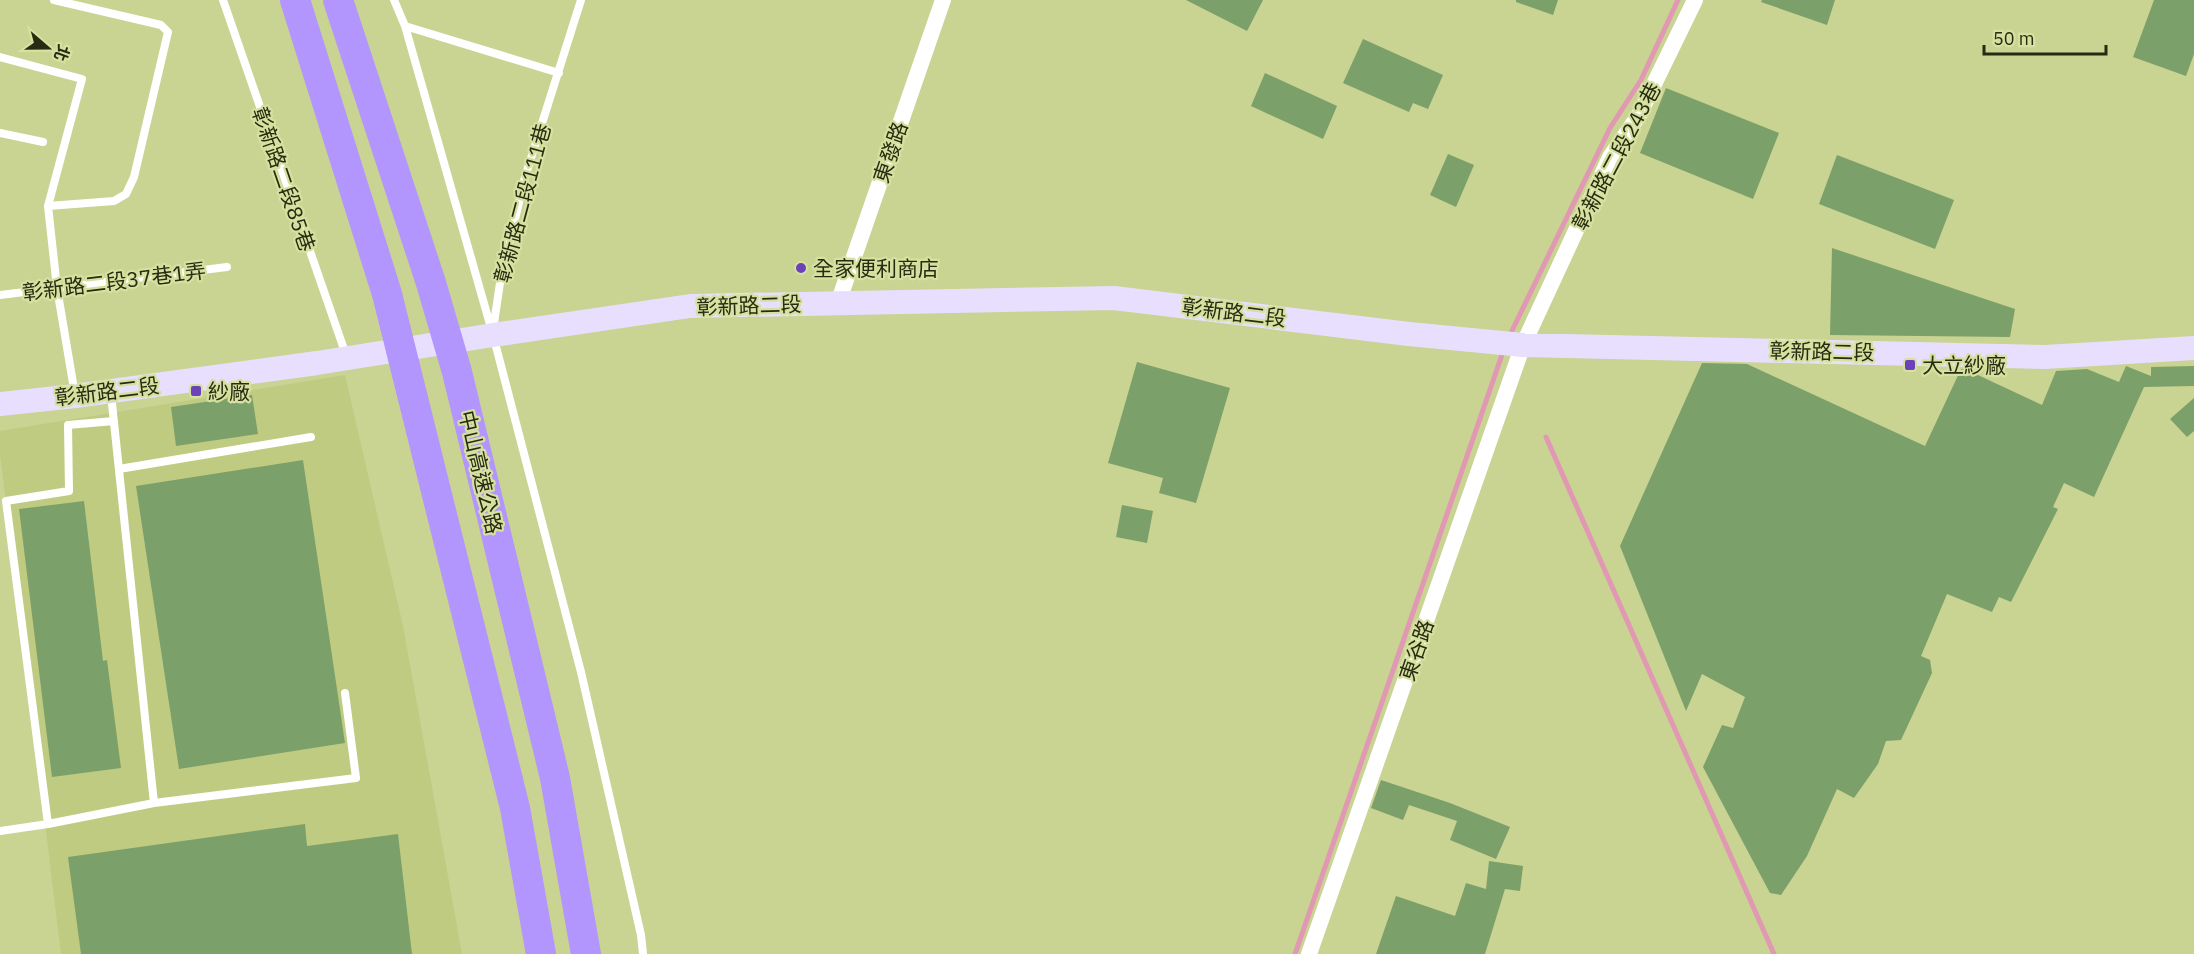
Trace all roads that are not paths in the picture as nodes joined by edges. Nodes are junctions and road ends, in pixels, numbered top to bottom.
1 (54, 0) edge
2 (223, 0) edge
3 (295, 0) edge
4 (338, 0) edge
5 (394, 0) edge
6 (581, 0) edge
7 (943, 0) edge
8 (1695, 0) edge
9 (405, 26) junction
10 (0, 57) edge
11 (559, 73) junction
12 (0, 133) edge
13 (43, 142) dead end
14 (48, 206) junction
15 (227, 267) dead end
16 (57, 288) junction
17 (0, 296) edge
18 (838, 303) junction
19 (493, 335) junction
20 (1512, 344) junction
21 (2194, 348) edge
22 (347, 358) junction
23 (111, 391) junction
24 (75, 396) junction
25 (0, 404) edge
26 (114, 421) junction
27 (311, 437) dead end
28 (119, 469) junction
29 (345, 693) dead end
30 (154, 804) junction
31 (48, 824) junction
32 (0, 831) edge
33 (542, 954) edge
34 (586, 954) edge
35 (643, 954) edge
36 (1309, 954) edge

1 - 14 lane
2 - 22 lane, 彰新路二段85巷
3 - 33 highway
4 - 34 highway, 中山高速公路
5 - 9 lane
6 - 11 lane, 彰新路二段111巷
7 - 18 street, 東發路
8 - 20 street, 彰新路二段243巷
9 - 11 lane
9 - 19 lane
10 - 14 lane
11 - 19 lane, 彰新路二段111巷
12 - 13 lane
14 - 16 lane
15 - 16 lane, 彰新路二段37巷1弄
16 - 17 lane, 彰新路二段37巷1弄
16 - 24 lane
18 - 19 street, 彰新路二段
18 - 20 street, 彰新路二段
19 - 22 street, 彰新路二段
19 - 35 lane
20 - 21 street, 彰新路二段
20 - 36 street, 東谷路
22 - 23 street, 彰新路二段
23 - 24 street, 彰新路二段
23 - 26 lane
24 - 25 street, 彰新路二段
26 - 28 lane
26 - 31 lane
27 - 28 lane
28 - 30 lane
29 - 30 lane
30 - 31 lane
31 - 32 lane

